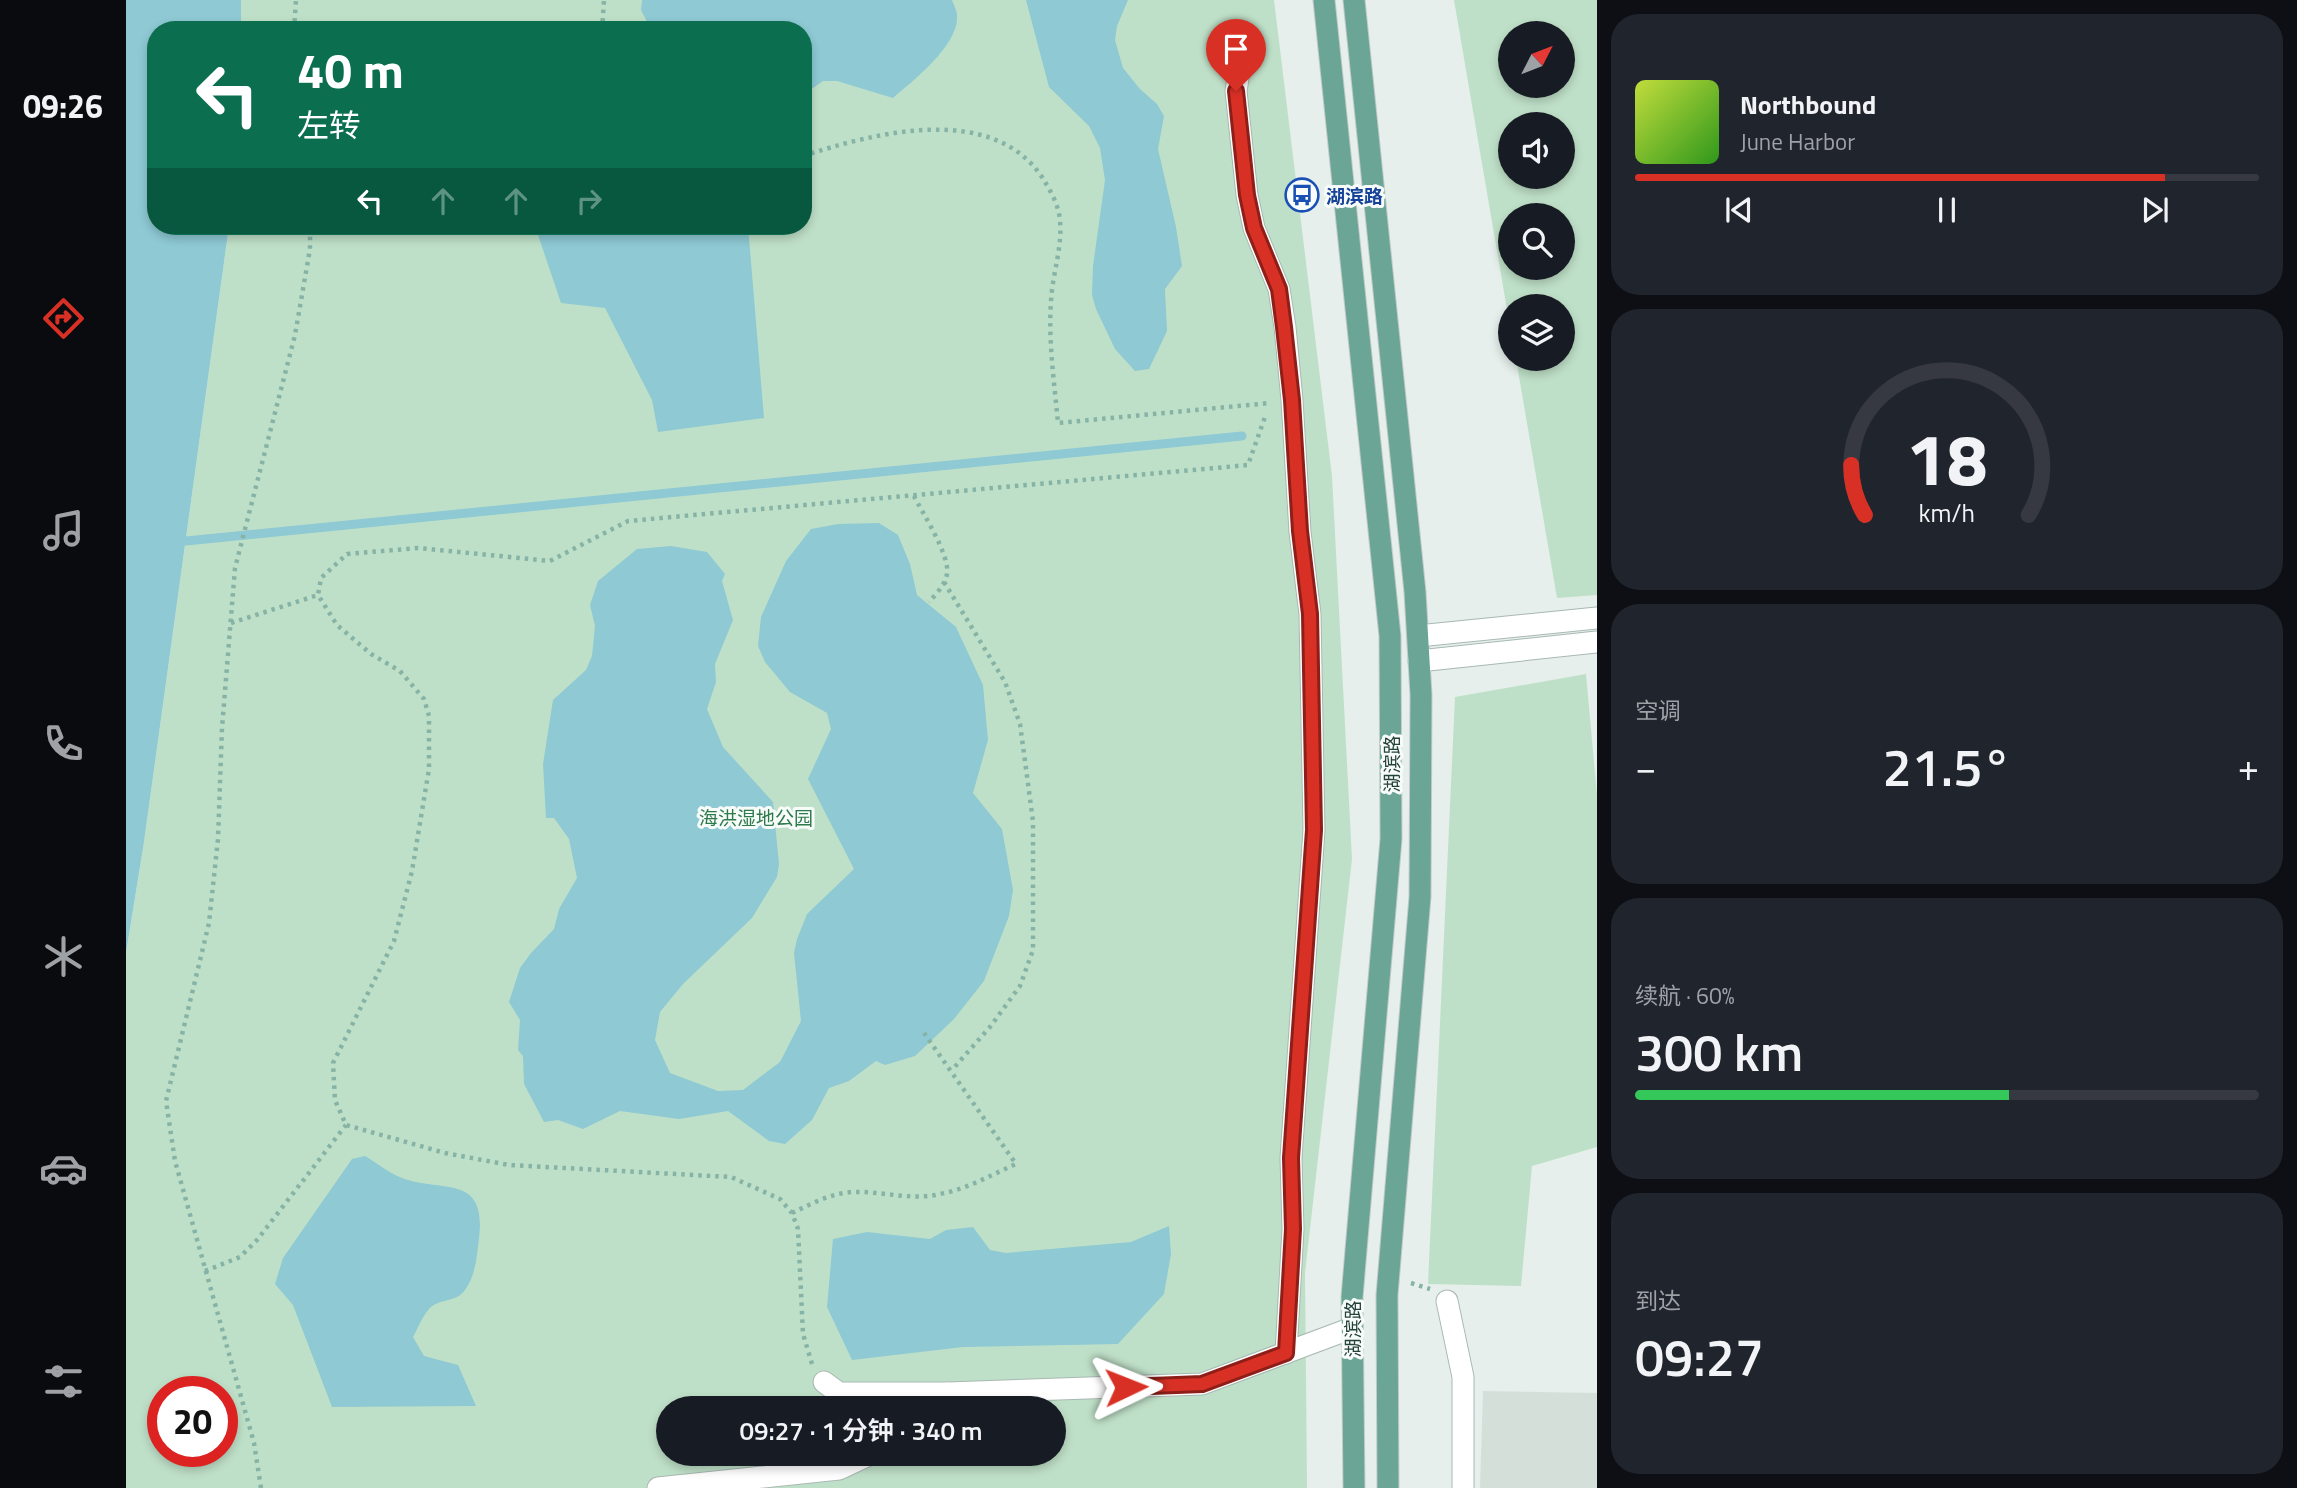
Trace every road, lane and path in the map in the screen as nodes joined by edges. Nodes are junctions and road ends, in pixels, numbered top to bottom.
1 (296, 0) edge
2 (604, 0) edge
3 (1324, 0) edge
4 (1354, 0) edge
5 (295, 21) edge
6 (603, 21) edge
7 (1241, 59) dead end
8 (812, 153) edge
9 (310, 235) edge
10 (1292, 400) junction
11 (1268, 404) junction
12 (914, 496) junction
13 (944, 582) junction
14 (318, 595) junction
15 (929, 602) dead end
16 (1597, 618) edge
17 (231, 623) junction
18 (1418, 636) junction
19 (1597, 642) edge
20 (1419, 661) junction
21 (924, 1033) dead end
22 (952, 1070) junction
23 (346, 1125) junction
24 (792, 1213) junction
25 (205, 1271) junction
26 (1388, 1278) junction
27 (1447, 1301) joint
28 (1352, 1328) junction
29 (1286, 1353) junction
30 (824, 1382) joint
31 (948, 1393) junction
32 (945, 1396) edge
33 (845, 1466) edge
34 (1388, 1477) edge
35 (1354, 1483) edge
36 (261, 1488) edge
37 (658, 1488) edge
38 (1463, 1488) edge

1 - 5 path
2 - 6 path
3 - 28 main road, 湖滨路
4 - 18 main road, 湖滨路
7 - 10 lane
8 - 11 path
9 - 17 path
10 - 11 path
10 - 29 lane
11 - 12 path
12 - 13 path
12 - 14 path
13 - 15 path
13 - 22 path
14 - 17 path
14 - 23 path
16 - 18 lane
17 - 25 path
18 - 20 main road, 湖滨路
19 - 20 lane
20 - 26 main road, 湖滨路
21 - 22 path
22 - 24 path
23 - 24 path
23 - 25 path
24 - 30 path
25 - 36 path
26 - 27 path
26 - 34 main road, 湖滨路
27 - 38 lane
28 - 29 lane
28 - 35 main road, 湖滨路
29 - 31 lane
30 - 31 lane
31 - 32 lane
33 - 37 lane

